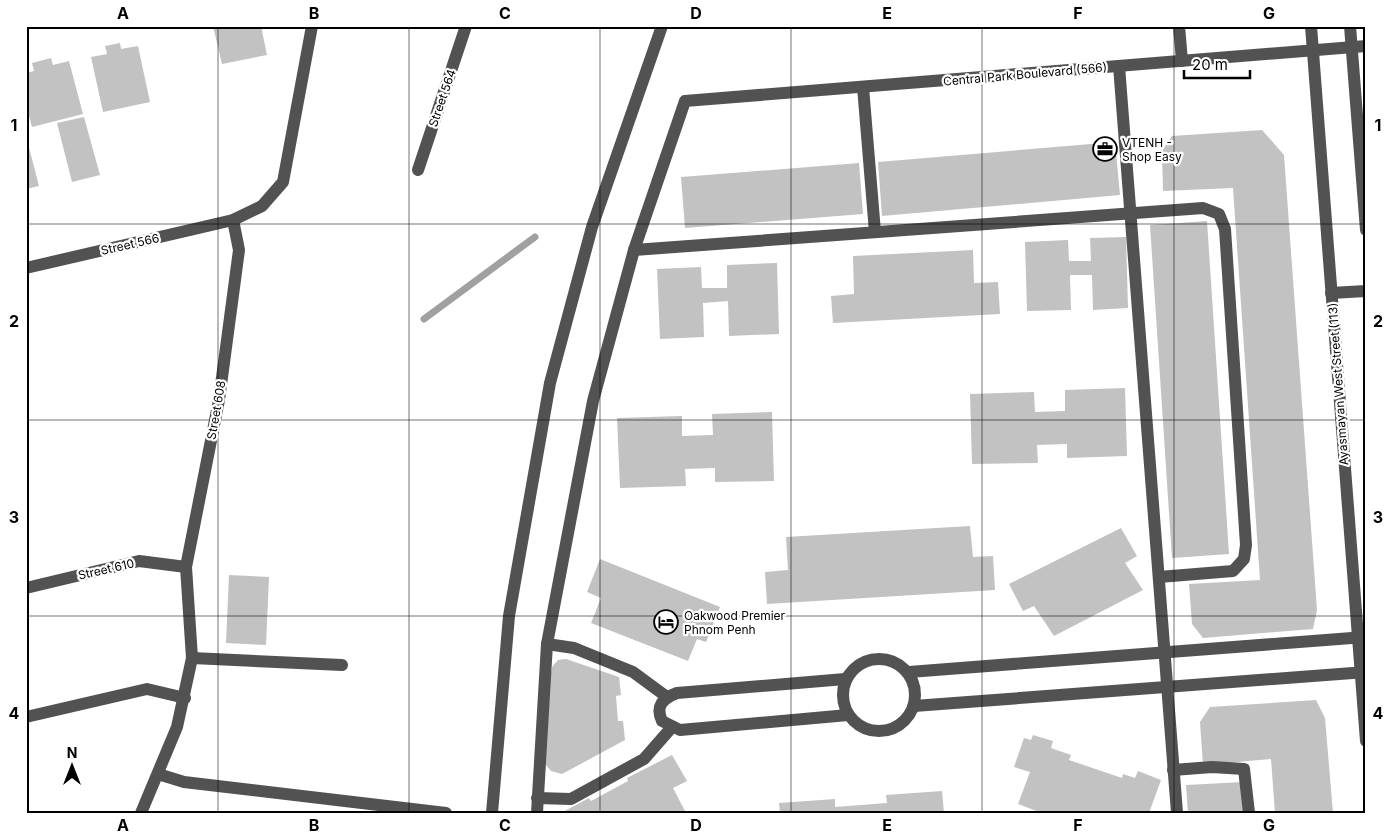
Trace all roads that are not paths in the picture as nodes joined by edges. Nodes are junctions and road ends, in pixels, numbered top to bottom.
1 (312, 26) edge
2 (466, 26) edge
3 (662, 26) edge
4 (1179, 26) edge
5 (1311, 26) edge
6 (1350, 26) edge
7 (1366, 46) edge
8 (1351, 47) junction
9 (1313, 50) junction
10 (1182, 61) junction
11 (1119, 66) junction
12 (863, 87) junction
13 (418, 170) dead end
14 (1132, 213) junction
15 (233, 220) junction
16 (1366, 230) edge
17 (875, 232) junction
18 (634, 250) junction
19 (26, 268) edge
20 (1366, 291) edge
21 (1332, 293) junction
22 (186, 567) junction
23 (1159, 577) junction
24 (26, 588) edge
25 (1362, 637) edge
26 (547, 644) junction
27 (1164, 653) junction
28 (192, 658) junction
29 (342, 665) dead end
30 (909, 672) junction
31 (1363, 672) edge
32 (845, 679) junction
33 (1167, 687) junction
34 (667, 697) junction
35 (185, 698) junction
36 (914, 706) junction
37 (848, 715) junction
38 (26, 717) edge
39 (672, 728) junction
40 (1366, 741) edge
41 (1173, 770) junction
42 (158, 774) junction
43 (537, 798) junction
44 (141, 813) edge
45 (446, 813) edge
46 (492, 813) edge
47 (537, 813) edge
48 (1177, 813) edge
49 (1249, 813) edge

1 - 15 street
2 - 13 street, Street 564
3 - 46 street
4 - 10 street
5 - 9 street, Ayasmayan West Street (113)
6 - 8 street
7 - 8 street, Central Park Boulevard (566)
8 - 9 street, Central Park Boulevard (566)
8 - 16 street
9 - 10 street, Central Park Boulevard (566)
9 - 21 street, Ayasmayan West Street (113)
10 - 11 street, Central Park Boulevard (566)
11 - 12 street, Central Park Boulevard (566)
11 - 14 street
12 - 17 street
12 - 18 street, Central Park Boulevard (566)
14 - 17 street
14 - 23 street
14 - 23 street
15 - 19 street, Street 566
15 - 22 street, Street 608
17 - 18 street
18 - 26 street
20 - 21 street
21 - 25 street, Ayasmayan West Street (113)
22 - 24 street, Street 610
22 - 28 street, Street 608
23 - 27 street
25 - 27 street
25 - 31 street, Ayasmayan West Street (113)
26 - 34 street
26 - 43 street
27 - 30 street
27 - 33 street
28 - 29 street
28 - 35 street, Street 608
30 - 32 street
30 - 36 street
31 - 33 street
31 - 40 street, Ayasmayan West Street (113)
32 - 34 street
32 - 37 street
33 - 36 street
33 - 41 street
34 - 39 street
35 - 38 street
35 - 42 street, Street 608
36 - 37 street
37 - 39 street
39 - 43 street
41 - 48 street
41 - 49 street
42 - 44 street, Street 608
42 - 45 street
43 - 47 street

